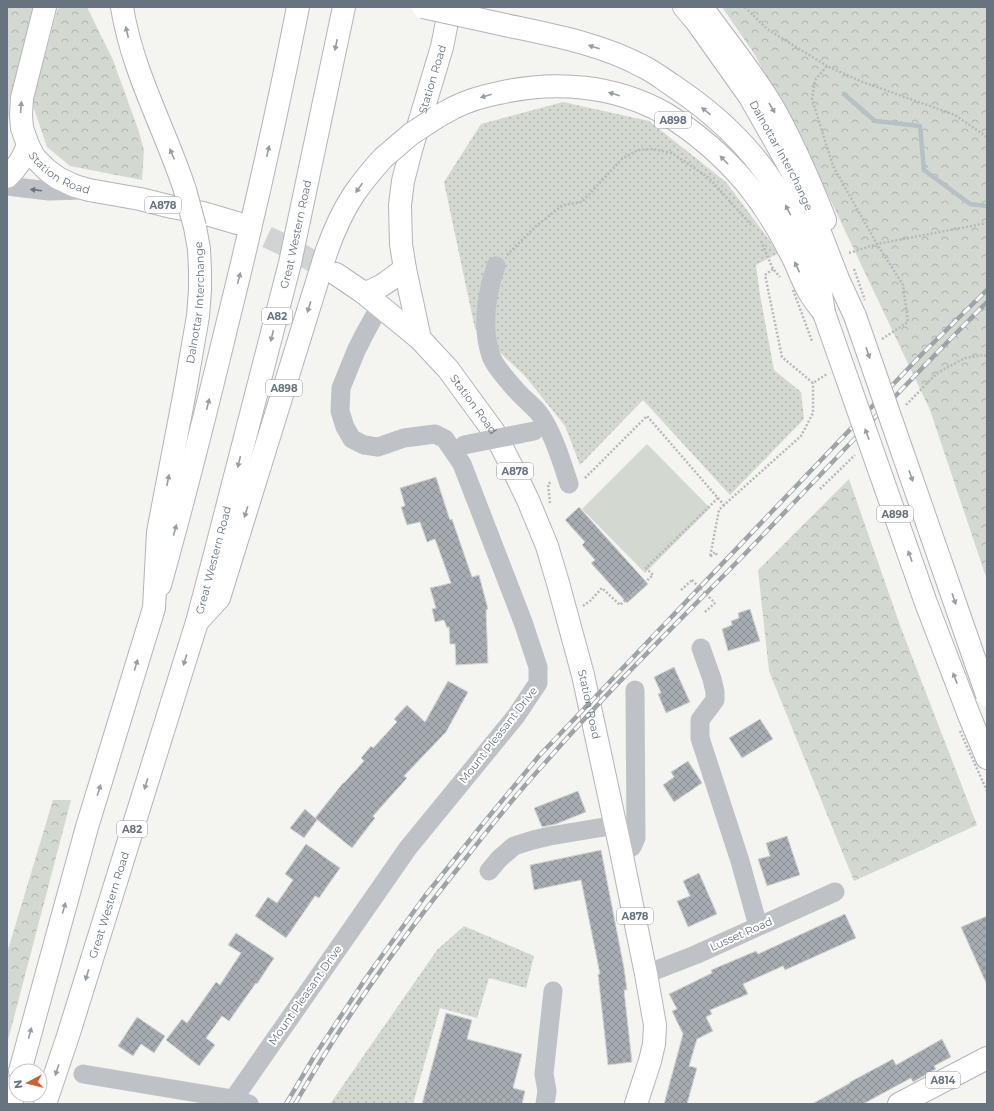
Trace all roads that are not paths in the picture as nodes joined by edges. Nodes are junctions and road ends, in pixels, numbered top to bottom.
1 (45, 7) edge
2 (122, 7) edge
3 (298, 7) edge
4 (344, 7) edge
5 (423, 7) edge
6 (450, 7) edge
7 (684, 7) edge
8 (702, 7) edge
9 (28, 145) junction
10 (7, 177) edge
11 (7, 186) edge
12 (89, 190) junction
13 (237, 223) tunnel mouth
14 (496, 266) road end
15 (405, 269) junction
16 (336, 274) tunnel mouth
17 (372, 299) junction
18 (824, 313) junction
19 (855, 316) junction
20 (420, 339) junction
21 (541, 430) junction
22 (458, 447) junction
23 (570, 484) road end
24 (154, 608) junction
25 (197, 622) junction
26 (701, 648) dead end
27 (635, 690) dead end
28 (987, 695) edge
29 (987, 758) edge
30 (616, 825) junction
31 (622, 851) junction
32 (489, 871) dead end
33 (835, 892) dead end
34 (758, 926) junction
35 (646, 974) junction
36 (553, 991) dead end
37 (987, 1058) edge
38 (22, 1063) edge
39 (83, 1074) dead end
40 (237, 1102) edge
41 (45, 1104) edge
42 (545, 1104) edge
43 (636, 1104) edge
44 (900, 1104) edge

9 -> 1 main road, Station Road / A878
24 -> 2 main road, Dalnottar Interchange, bridge
24 -> 3 main road
4 -> 25 main road, Great Western Road / A82
18 -> 5 main road, A898, bridge
6 - 15 main road, Station Road
7 - 19 main road, Dalnottar Interchange / A898
8 -> 19 main road, A898
9 - 10 main road
9 - 12 main road, Station Road / A878
12 -> 11 street
12 - 13 main road, Station Road / A878
14 - 21 street
15 - 17 main road
15 - 20 main road, Station Road
16 - 17 main road, Station Road / A878
17 - 20 main road, Station Road / A878
17 - 22 street, Mount Pleasant Drive
18 -> 25 main road, A898, bridge
29 -> 18 main road, A898, bridge
19 -> 28 main road, A898, bridge
20 - 30 main road, Station Road / A878
21 - 22 street, bridge
21 - 23 street
22 - 40 street, Mount Pleasant Drive
38 -> 24 main road
25 -> 41 main road, Great Western Road / A82
26 - 34 street
27 - 31 street
30 - 31 main road, Station Road / A878
30 - 32 street
31 - 35 main road, Station Road / A878
33 - 34 street, Lusset Road
34 - 35 street, Lusset Road
35 - 43 main road, Station Road / A878
36 - 42 street
37 - 44 main road, A814
39 - 40 street, Mount Pleasant Drive

